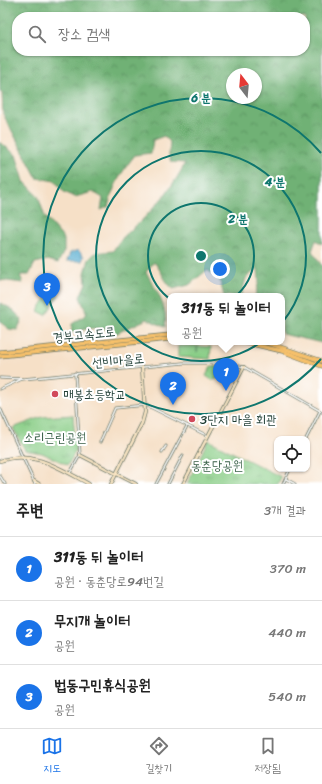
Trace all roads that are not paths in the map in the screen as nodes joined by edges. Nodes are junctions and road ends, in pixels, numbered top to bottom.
1 (167, 335) edge
2 (167, 339) edge
3 (256, 345) edge
4 (274, 345) edge
5 (0, 352) edge
6 (0, 356) edge
7 (322, 361) edge
8 (322, 366) edge
9 (142, 367) junction
10 (244, 367) junction
11 (74, 373) junction
12 (0, 378) edge
13 (23, 379) junction
14 (0, 389) edge
15 (146, 405) junction
16 (0, 408) edge
17 (321, 411) edge
18 (188, 425) junction
19 (208, 436) junction
20 (308, 436) edge
21 (100, 442) dead end
22 (166, 446) dead end
23 (162, 452) dead end
24 (80, 455) junction
25 (183, 455) dead end
26 (22, 457) junction
27 (0, 461) edge
28 (288, 472) edge
29 (70, 474) junction
30 (116, 474) junction
31 (0, 476) edge
32 (285, 479) junction
33 (35, 483) edge
34 (5, 484) edge
35 (39, 484) edge
36 (89, 484) edge
37 (111, 484) edge
38 (136, 484) edge
39 (156, 484) edge
40 (168, 484) edge
41 (183, 484) edge
42 (283, 484) edge
43 (295, 484) edge

1 - 5 highway, 경부고속도로
2 - 6 highway, 경부고속도로
3 - 8 highway
4 - 7 highway
9 - 10 street, 선비마을로
9 - 11 street, 선비마을로
9 - 15 main road
10 - 17 street, 선비마을로
10 - 19 main road
11 - 13 street, 선비마을로
11 - 24 street
12 - 13 street, 선비마을로
13 - 14 street
15 - 18 street
15 - 21 street
15 - 30 main road
16 - 26 street
17 - 20 street
18 - 19 street
18 - 39 street
19 - 41 main road
22 - 23 street
24 - 29 street
24 - 30 main road
25 - 40 street
26 - 27 main road
26 - 29 main road
26 - 33 street
28 - 32 street
29 - 36 main road
30 - 37 main road
30 - 38 main road
31 - 34 street
32 - 42 street
32 - 43 street
33 - 35 main road

